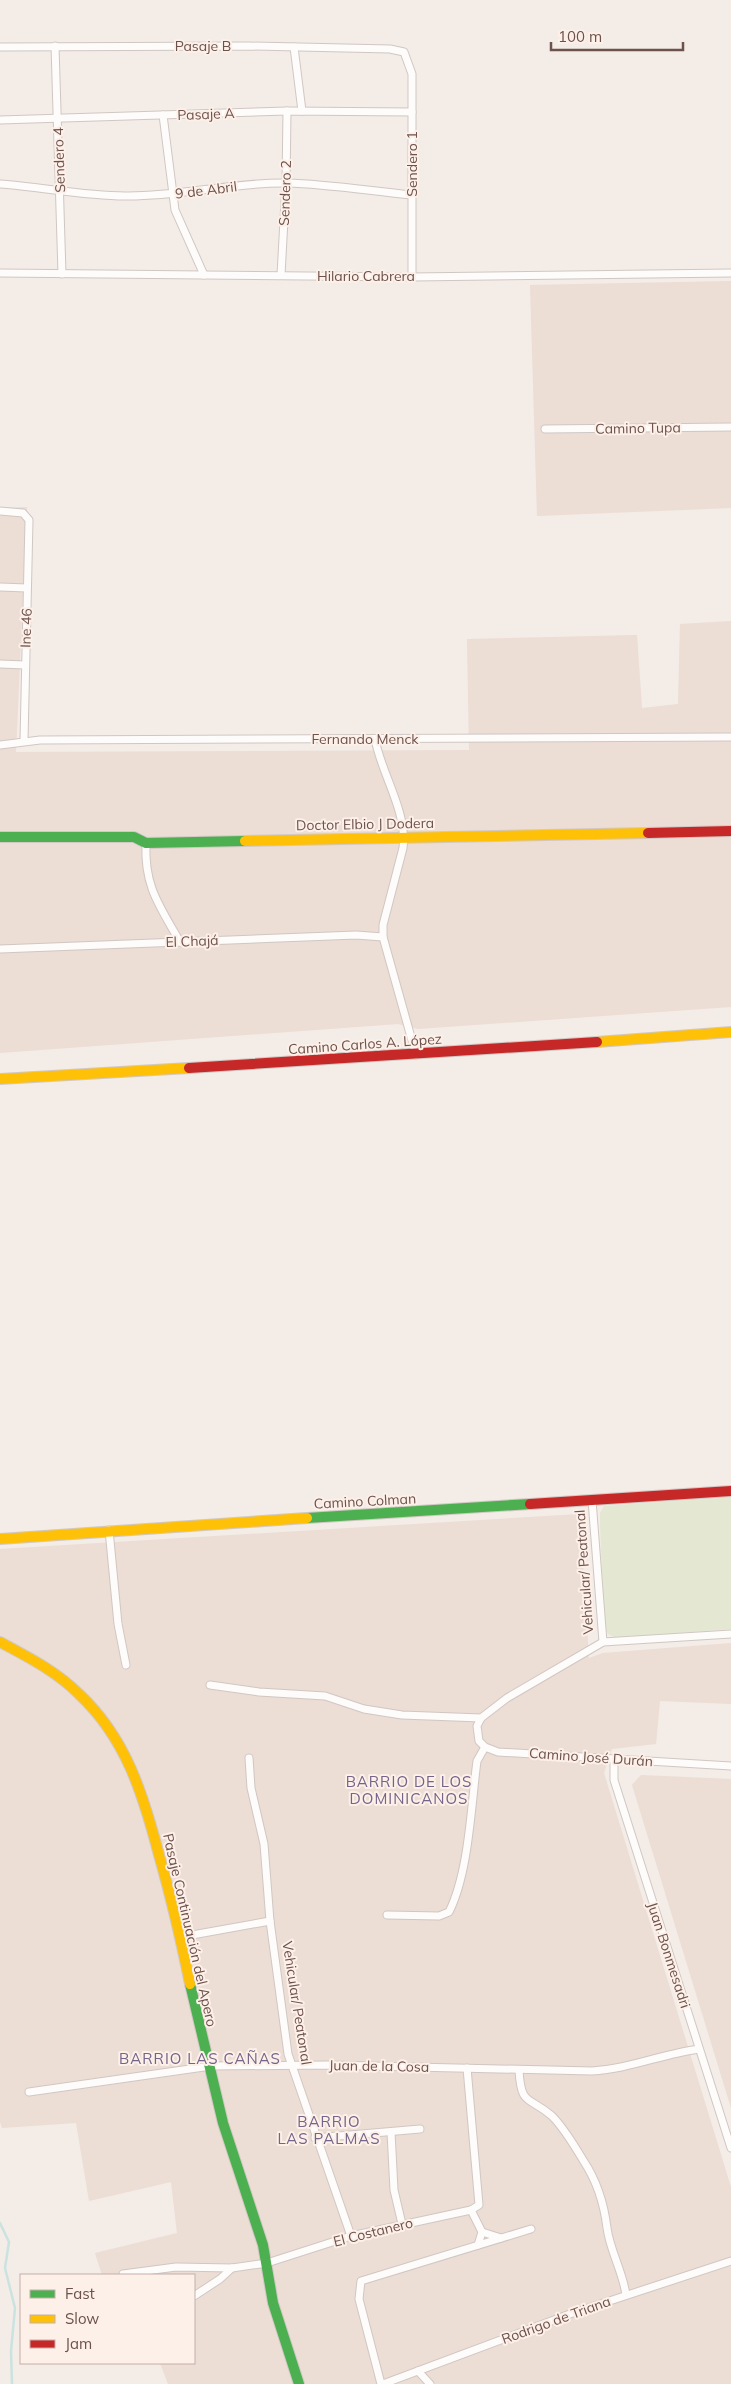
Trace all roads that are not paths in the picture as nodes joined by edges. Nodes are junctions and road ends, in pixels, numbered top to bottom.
1 (55, 46) junction
2 (0, 47) edge
3 (294, 47) junction
4 (404, 52) joint
5 (287, 111) junction
6 (302, 111) junction
7 (412, 112) junction
8 (163, 115) junction
9 (57, 118) junction
10 (0, 120) edge
11 (286, 183) junction
12 (0, 184) edge
13 (60, 192) junction
14 (172, 195) junction
15 (412, 195) junction
16 (0, 273) edge
17 (731, 273) edge
18 (62, 274) junction
19 (204, 275) junction
20 (280, 275) junction
21 (412, 276) junction
22 (731, 427) edge
23 (545, 429) dead end
24 (0, 511) edge
25 (0, 587) edge
26 (27, 588) junction
27 (0, 664) edge
28 (25, 665) junction
29 (731, 737) edge
30 (375, 739) junction
31 (24, 740) junction
32 (0, 745) edge
33 (731, 831) edge
34 (0, 837) edge
35 (404, 837) junction
36 (146, 842) junction
37 (383, 937) junction
38 (180, 942) junction
39 (0, 950) edge
40 (731, 1032) edge
41 (416, 1055) junction
42 (0, 1079) edge
43 (731, 1492) edge
44 (592, 1500) junction
45 (109, 1530) junction
46 (0, 1539) edge
47 (731, 1634) edge
48 (0, 1642) edge
49 (603, 1642) junction
50 (126, 1665) dead end
51 (210, 1686) dead end
52 (482, 1718) junction
53 (485, 1747) junction
54 (249, 1758) dead end
55 (614, 1760) junction
56 (731, 1766) edge
57 (387, 1915) dead end
58 (270, 1921) junction
59 (181, 1937) junction
60 (699, 2048) junction
61 (211, 2066) junction
62 (291, 2066) junction
63 (467, 2068) junction
64 (520, 2070) junction
65 (29, 2092) dead end
66 (420, 2128) dead end
67 (391, 2132) junction
68 (315, 2138) junction
69 (731, 2148) edge
70 (472, 2210) junction
71 (402, 2224) junction
72 (531, 2229) dead end
73 (482, 2232) junction
74 (351, 2236) junction
75 (502, 2238) junction
76 (478, 2245) junction
77 (731, 2261) edge
78 (267, 2263) junction
79 (232, 2268) junction
80 (123, 2274) edge
81 (195, 2295) edge
82 (626, 2295) junction
83 (418, 2371) junction
84 (299, 2384) edge
85 (382, 2384) edge
86 (430, 2384) edge

1 - 2 street, Pasaje B
1 - 3 street, Pasaje B
1 - 9 street, Sendero 4
3 - 4 street, Pasaje B
3 - 6 street
4 - 7 street, Sendero 1
5 - 6 street, Pasaje A
5 - 8 street, Pasaje A
5 - 11 street, Sendero 2
6 - 7 street, Pasaje A
7 - 15 street, Sendero 1
8 - 9 street, Pasaje A
8 - 14 street
9 - 10 street, Pasaje A
9 - 13 street, Sendero 4
11 - 14 street, 9 de Abril
11 - 15 street, 9 de Abril
11 - 20 street, Sendero 2
12 - 13 street, 9 de Abril
13 - 14 street, 9 de Abril
13 - 18 street, Sendero 4
14 - 19 street
15 - 21 street, Sendero 1
16 - 18 street, Hilario Cabrera
17 - 21 street, Hilario Cabrera
18 - 19 street, Hilario Cabrera
19 - 20 street, Hilario Cabrera
20 - 21 street, Hilario Cabrera
22 - 23 street, Camino Tupa
24 - 26 street, Ine 46
25 - 26 street
26 - 28 street, Ine 46
27 - 28 street
28 - 31 street, Ine 46
29 - 30 street, Fernando Menck
30 - 31 street, Fernando Menck
30 - 35 street
31 - 32 street, Fernando Menck
33 - 35 street, Doctor Elbio J Dodera
34 - 36 street, Doctor Elbio J Dodera
35 - 36 street, Doctor Elbio J Dodera
35 - 37 street
36 - 38 street
37 - 38 street, El Chajá
37 - 41 street
38 - 39 street, El Chajá
40 - 41 street, Camino Carlos A. López
41 - 42 street, Camino Carlos A. López
43 - 44 street, Camino Colman
44 - 45 street, Camino Colman
44 - 49 street, Vehicular/ Peatonal
45 - 46 street, Camino Colman
45 - 50 street
47 - 49 street
48 - 59 street, Pasaje Continuación del Apero
49 - 52 street
51 - 52 street
52 - 53 street
53 - 55 street, Camino José Durán
53 - 57 street
54 - 58 street, Vehicular/ Peatonal
55 - 56 street, Camino José Durán
55 - 60 street, Juan Bonmesadri
58 - 59 street
58 - 62 street, Vehicular/ Peatonal
59 - 61 street, Pasaje Continuación del Apero
60 - 64 street, Juan de la Cosa
60 - 69 street, Juan Bonmesadri
61 - 62 street, Juan de la Cosa
61 - 65 street, Juan de la Cosa
61 - 78 street, Pasaje Continuación del Apero
62 - 63 street, Juan de la Cosa
62 - 68 street, Vehicular/ Peatonal
63 - 64 street, Juan de la Cosa
63 - 70 street, El Costanero
64 - 82 street
66 - 67 street
67 - 68 street
67 - 71 street
68 - 74 street, Vehicular/ Peatonal
70 - 71 street, El Costanero
70 - 73 street
71 - 74 street, El Costanero
72 - 75 street
73 - 75 street
73 - 76 street
74 - 78 street, El Costanero
75 - 76 street
76 - 85 street
77 - 82 street, Rodrigo de Triana
78 - 79 street
78 - 84 street, Pasaje Continuación del Apero
79 - 80 street
79 - 81 street
82 - 83 street, Rodrigo de Triana
83 - 85 street, Rodrigo de Triana
83 - 86 street

